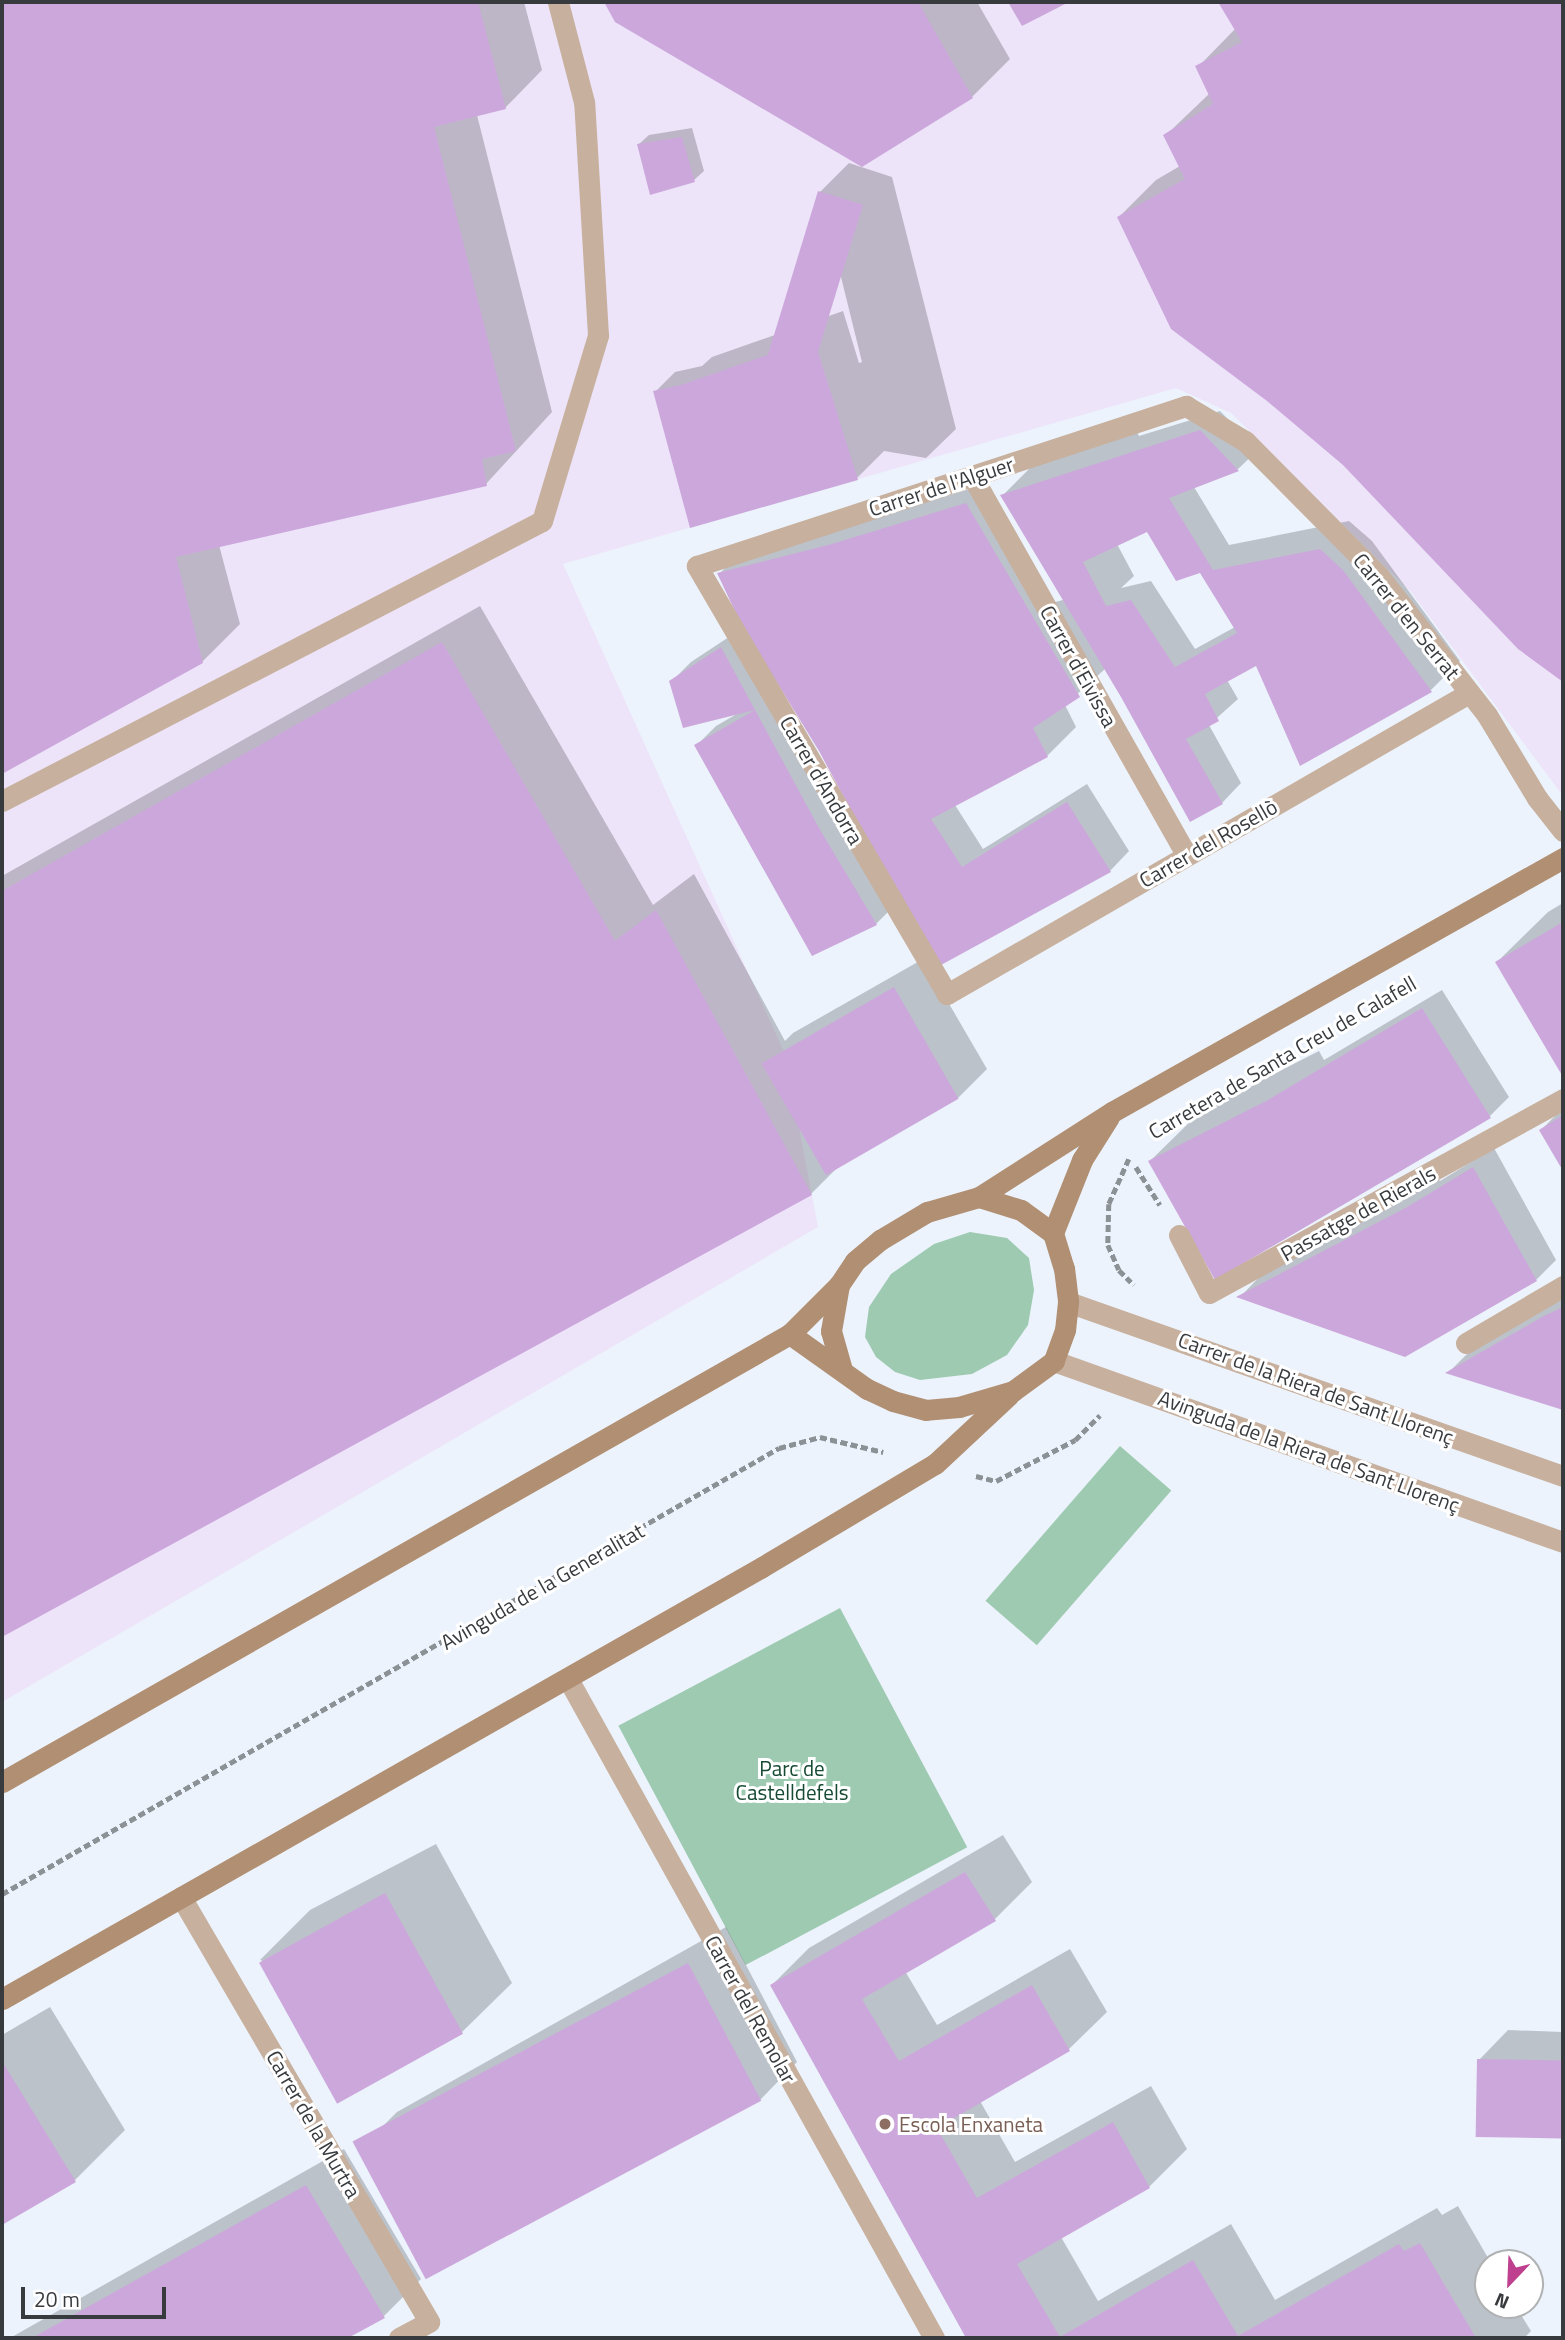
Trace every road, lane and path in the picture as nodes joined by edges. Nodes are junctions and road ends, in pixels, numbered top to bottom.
1 (558, 2) edge
2 (1186, 406) joint
3 (972, 476) junction
4 (697, 566) joint
5 (1469, 693) junction
6 (2, 802) edge
7 (1563, 831) edge
8 (1186, 855) junction
9 (1563, 858) edge
10 (947, 994) joint
11 (1563, 1099) edge
12 (1112, 1112) junction
13 (1132, 1153) dead end
14 (1136, 1167) dead end
15 (979, 1197) junction
16 (1053, 1233) junction
17 (1179, 1235) joint
18 (839, 1285) junction
19 (1563, 1286) edge
20 (1068, 1302) junction
21 (1133, 1322) junction
22 (790, 1334) junction
23 (1466, 1343) dead end
24 (1054, 1361) junction
25 (842, 1370) junction
26 (1013, 1391) junction
27 (1100, 1416) dead end
28 (935, 1464) junction
29 (1563, 1476) edge
30 (1563, 1542) edge
31 (568, 1679) junction
32 (2, 1782) edge
33 (2, 1894) edge
34 (181, 1897) junction
35 (2, 1999) edge
36 (399, 2338) edge
37 (934, 2338) edge

1 - 6 street
2 - 3 street, Carrer de l'Alguer
2 - 5 street, Carrer d'en Serrat
3 - 4 street, Carrer de l'Alguer
3 - 8 street, Carrer d'Eivissa
4 - 10 street, Carrer d'Andorra
5 - 7 street, Carrer d'en Serrat
5 - 8 street, Carrer del Rosellò
8 - 10 street, Carrer del Rosellò
9 - 12 street, Carretera de Santa Creu de Calafell
11 - 17 street, Passatge de Rierals
12 - 15 street, Carretera de Santa Creu de Calafell
12 - 16 street, Carretera de Santa Creu de Calafell
13 - 21 path, Carretera de Santa Creu de Calafell
14 - 17 path
15 - 16 street
15 - 18 street
16 - 20 street
18 - 22 street
18 - 25 street
19 - 23 street
20 - 21 street, Carrer de la Riera de Sant Llorenç
20 - 24 street
21 - 29 street, Carrer de la Riera de Sant Llorenç
22 - 25 street
22 - 32 street
24 - 26 street
24 - 30 street, Avinguda de la Riera de Sant Llorenç
25 - 26 street
26 - 28 street
27 - 28 path, Avinguda de la Generalitat
28 - 31 street
28 - 33 path, Avinguda de la Generalitat
31 - 34 street
31 - 37 street, Carrer del Remolar
34 - 35 street
34 - 36 street, Carrer de la Murtra

